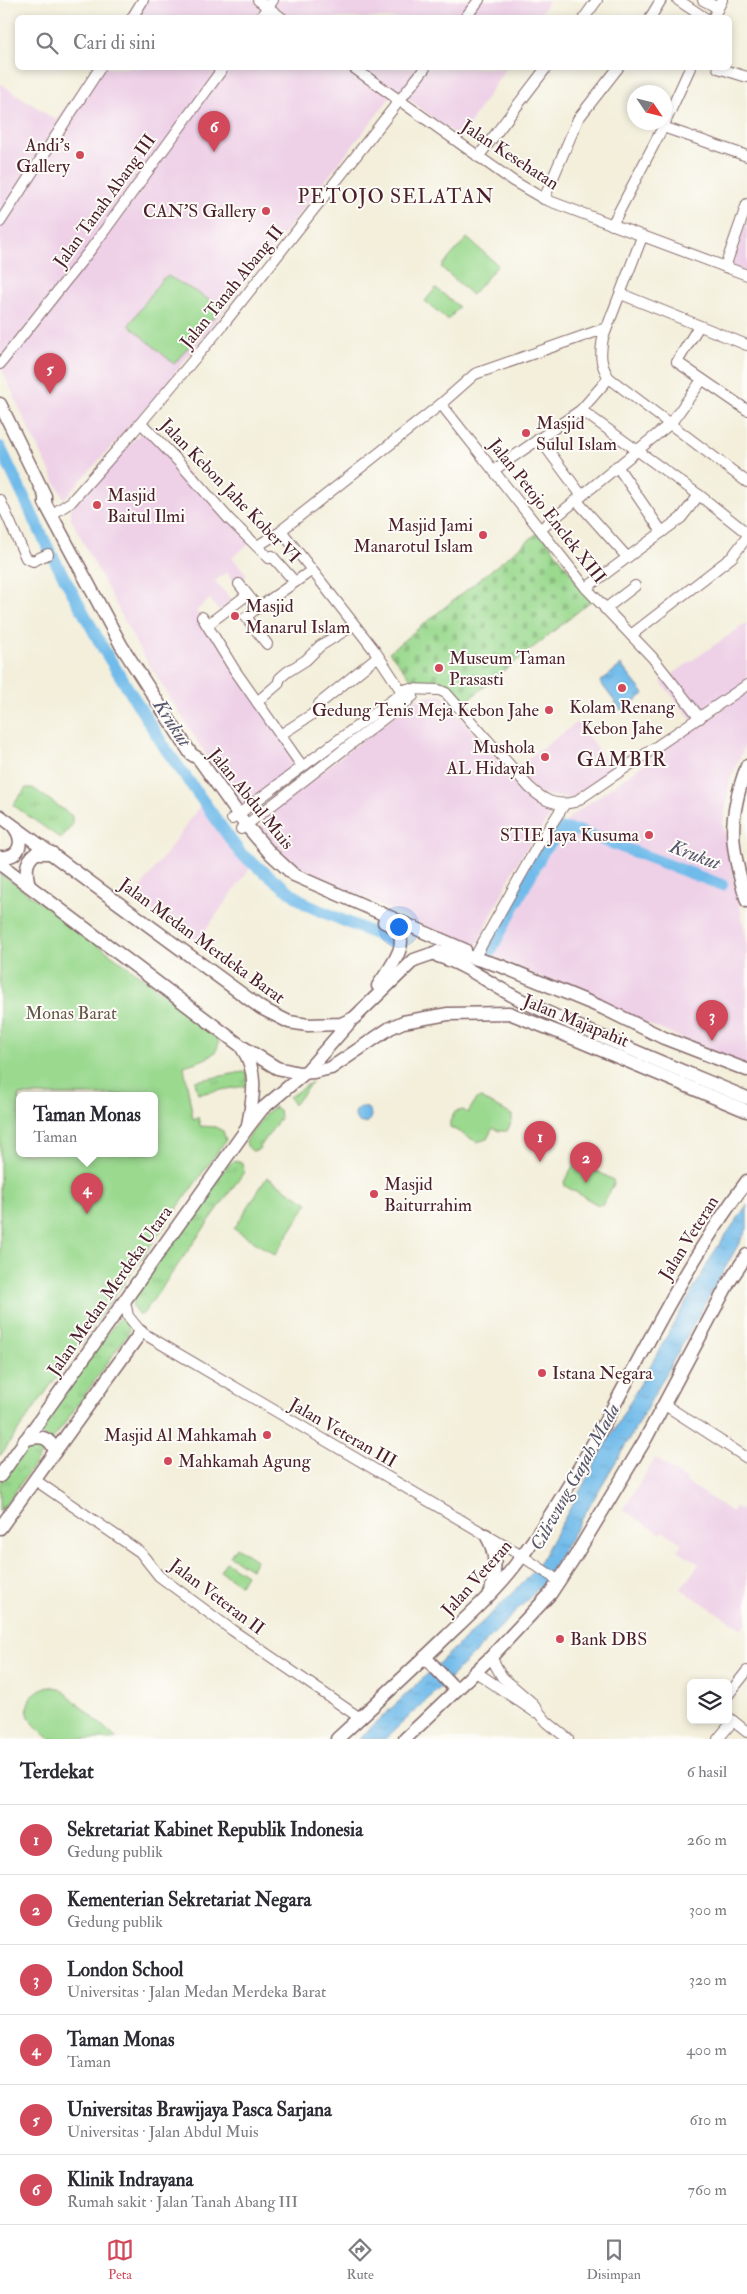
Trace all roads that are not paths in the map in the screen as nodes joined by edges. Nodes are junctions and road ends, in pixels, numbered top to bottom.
1 (143, 0) edge
2 (258, 0) edge
3 (479, 0) edge
4 (597, 0) edge
5 (662, 0) edge
6 (678, 0) edge
7 (703, 0) edge
8 (270, 4) edge
9 (718, 9) edge
10 (134, 15) edge
11 (262, 15) edge
12 (279, 15) edge
13 (467, 15) edge
14 (586, 15) edge
15 (652, 15) edge
16 (700, 15) edge
17 (99, 70) edge
18 (222, 70) edge
19 (357, 70) edge
20 (424, 70) edge
21 (544, 70) edge
22 (616, 70) edge
23 (689, 70) edge
24 (724, 70) edge
25 (747, 78) edge
26 (400, 100) junction
27 (672, 107) edge
28 (661, 130) edge
29 (672, 130) edge
30 (747, 156) edge
31 (478, 157) junction
32 (544, 199) junction
33 (747, 204) edge
34 (0, 222) edge
35 (612, 225) junction
36 (642, 237) junction
37 (725, 267) junction
38 (747, 275) edge
39 (621, 294) junction
40 (699, 326) junction
41 (606, 328) junction
42 (747, 345) edge
43 (0, 351) edge
44 (11, 353) junction
45 (0, 364) edge
46 (609, 378) junction
47 (702, 380) junction
48 (0, 404) edge
49 (441, 404) junction
50 (581, 410) junction
51 (747, 410) edge
52 (3, 420) edge
53 (141, 423) junction
54 (672, 423) junction
55 (539, 438) junction
56 (638, 450) junction
57 (618, 466) junction
58 (494, 470) junction
59 (747, 482) edge
60 (699, 495) junction
61 (579, 499) junction
62 (0, 500) edge
63 (48, 509) junction
64 (542, 529) junction
65 (283, 530) junction
66 (662, 532) junction
67 (747, 533) edge
68 (747, 537) edge
69 (257, 546) junction
70 (48, 554) dead end
71 (627, 557) junction
72 (311, 571) junction
73 (295, 582) junction
74 (239, 584) dead end
75 (635, 586) dead end
76 (586, 588) junction
77 (247, 595) junction
78 (234, 605) junction
79 (258, 607) junction
80 (605, 610) junction
81 (246, 617) junction
82 (354, 625) junction
83 (631, 635) junction
84 (267, 644) dead end
85 (376, 654) junction
86 (747, 685) edge
87 (410, 694) junction
88 (257, 702) junction
89 (700, 718) junction
90 (280, 735) junction
91 (302, 766) junction
92 (747, 766) edge
93 (564, 805) junction
94 (0, 816) edge
95 (235, 816) junction
96 (12, 824) junction
97 (244, 827) junction
98 (52, 853) junction
99 (0, 857) edge
100 (0, 864) edge
101 (29, 886) junction
102 (747, 899) edge
103 (428, 954) junction
104 (476, 955) junction
105 (501, 966) junction
106 (364, 1007) junction
107 (354, 1018) junction
108 (241, 1046) junction
109 (747, 1070) edge
110 (306, 1072) junction
111 (747, 1098) edge
112 (747, 1111) edge
113 (248, 1127) junction
114 (747, 1181) edge
115 (747, 1255) edge
116 (125, 1301) junction
117 (141, 1332) junction
118 (666, 1404) junction
119 (25, 1440) junction
120 (55, 1452) junction
121 (747, 1458) edge
122 (0, 1476) edge
123 (35, 1480) junction
124 (0, 1528) edge
125 (486, 1535) junction
126 (528, 1560) junction
127 (555, 1578) junction
128 (490, 1594) junction
129 (491, 1657) junction
130 (430, 1662) junction
131 (747, 1671) edge
132 (476, 1672) junction
133 (452, 1686) junction
134 (732, 1690) edge
135 (538, 1713) junction
136 (360, 1718) junction
137 (732, 1720) edge
138 (728, 1724) edge
139 (747, 1732) edge
140 (408, 1738) edge
141 (337, 1739) edge
142 (568, 1739) edge
143 (718, 1739) edge

1 - 10 street
2 - 8 street
3 - 13 street
4 - 14 street
5 - 15 street
6 - 16 street
7 - 9 street
8 - 11 street
8 - 12 street
17 - 34 street
18 - 44 street, Jalan Tanah Abang III
19 - 26 street, Jalan Kesehatan
20 - 26 street, Jalan Tanah Abang II
21 - 31 street
22 - 32 street
23 - 27 street
24 - 25 street
26 - 31 street, Jalan Kesehatan
26 - 53 street, Jalan Tanah Abang II
28 - 35 street
29 - 30 street
31 - 32 street, Jalan Kesehatan
32 - 35 street, Jalan Kesehatan
33 - 37 street
35 - 36 street, Jalan Kesehatan
36 - 37 street, Jalan Kesehatan
36 - 39 street
37 - 38 street, Jalan Kesehatan
39 - 40 street
39 - 41 street
40 - 42 street
40 - 47 street
41 - 46 street
41 - 49 street
43 - 44 street
44 - 45 street, Jalan Tanah Abang III
46 - 50 street
46 - 54 street
47 - 51 street
47 - 54 street
48 - 52 main road, Jalan Abdul Muis
49 - 58 street, Jalan Petojo Enclek XIII
49 - 65 street
50 - 55 street
50 - 56 street
52 - 63 main road, Jalan Abdul Muis
53 - 63 street, Jalan Tanah Abang II
53 - 69 street, Jalan Kebon Jahe Kober VI
54 - 56 street
54 - 59 street
55 - 58 street
55 - 61 street
56 - 57 street
56 - 60 street
57 - 61 street
57 - 66 street
58 - 64 street, Jalan Petojo Enclek XIII
60 - 66 street
60 - 67 street
61 - 64 street
61 - 71 street
62 - 70 street
63 - 95 main road, Jalan Abdul Muis
64 - 76 street, Jalan Petojo Enclek XIII
65 - 69 street
65 - 72 street
66 - 71 street
68 - 83 street
69 - 73 street, Jalan Kebon Jahe Kober VI
71 - 76 street
72 - 73 street
72 - 82 street
73 - 79 street
74 - 77 street
75 - 80 street
76 - 80 street, Jalan Petojo Enclek XIII
77 - 78 street
77 - 79 street
78 - 81 street
78 - 88 street
79 - 81 street
80 - 83 street, Jalan Petojo Enclek XIII
81 - 84 street
82 - 85 street
82 - 88 street
83 - 89 street, Jalan Petojo Enclek XIII
85 - 87 street
85 - 90 street
86 - 89 street
87 - 91 street
87 - 93 street
87 - 97 street
88 - 90 street
89 - 93 street
90 - 91 street
91 - 95 street
92 - 102 main road
93 - 104 street
94 - 96 main road, Jalan Medan Merdeka Barat
95 - 97 main road, Jalan Abdul Muis
96 - 98 main road, Jalan Medan Merdeka Barat
96 - 99 main road
97 - 104 main road, Jalan Abdul Muis
97 - 106 main road, Jalan Abdul Muis
98 - 101 main road
98 - 107 main road, Jalan Medan Merdeka Barat
100 - 101 main road
101 - 108 main road
103 - 105 main road
103 - 106 main road
103 - 111 main road
104 - 105 main road, Jalan Abdul Muis
105 - 109 main road
106 - 107 main road
107 - 110 main road
108 - 110 main road
108 - 113 main road
110 - 112 main road, Jalan Majapahit
110 - 113 main road
113 - 116 main road, Jalan Medan Merdeka Utara
114 - 126 main road, Jalan Veteran
115 - 118 main road
116 - 117 street, Jalan Veteran III
116 - 119 main road, Jalan Medan Merdeka Utara
117 - 120 main road
117 - 125 street, Jalan Veteran III
118 - 121 street
118 - 127 main road
119 - 120 main road
119 - 122 main road, Jalan Medan Merdeka Utara
120 - 123 main road
123 - 124 main road
123 - 136 street, Jalan Veteran II
125 - 126 street, Jalan Veteran III
125 - 128 main road
126 - 127 street, Jalan Veteran III
126 - 128 main road, Jalan Veteran
127 - 129 main road
128 - 130 main road, Jalan Veteran
129 - 132 main road
129 - 135 street
130 - 133 main road
130 - 136 main road, Jalan Veteran
131 - 134 street
132 - 133 main road
132 - 135 street
133 - 140 main road
135 - 142 street
136 - 141 main road, Jalan Veteran
137 - 139 street
138 - 143 street

